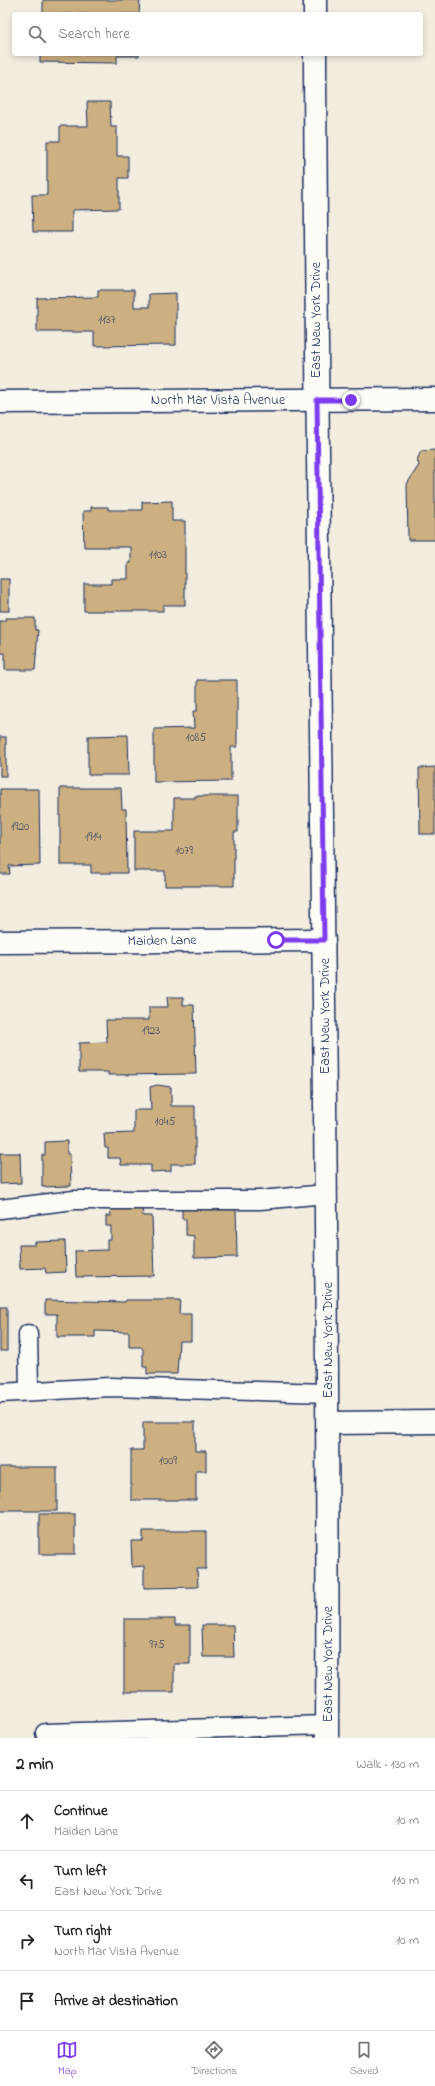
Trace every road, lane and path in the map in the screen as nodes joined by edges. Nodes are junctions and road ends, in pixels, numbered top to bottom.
1 (315, 0) edge
2 (315, 12) edge
3 (316, 56) edge
4 (435, 399) edge
5 (317, 400) junction
6 (0, 402) edge
7 (324, 940) junction
8 (0, 942) edge
9 (326, 1194) junction
10 (0, 1209) edge
11 (28, 1334) dead end
12 (29, 1391) junction
13 (0, 1393) edge
14 (328, 1393) junction
15 (435, 1422) edge
16 (328, 1423) junction
17 (327, 1732) edge
18 (45, 1733) dead end

1 - 2 street
3 - 5 street, East New York Drive
4 - 5 street, North Mar Vista Avenue
5 - 6 street, North Mar Vista Avenue
5 - 7 street, East New York Drive
7 - 8 street, Maiden Lane
7 - 9 street, East New York Drive
9 - 10 lane
9 - 14 street, East New York Drive
11 - 12 lane
12 - 13 lane
12 - 14 lane
14 - 16 street, East New York Drive
15 - 16 street
16 - 17 street, East New York Drive
17 - 18 lane

